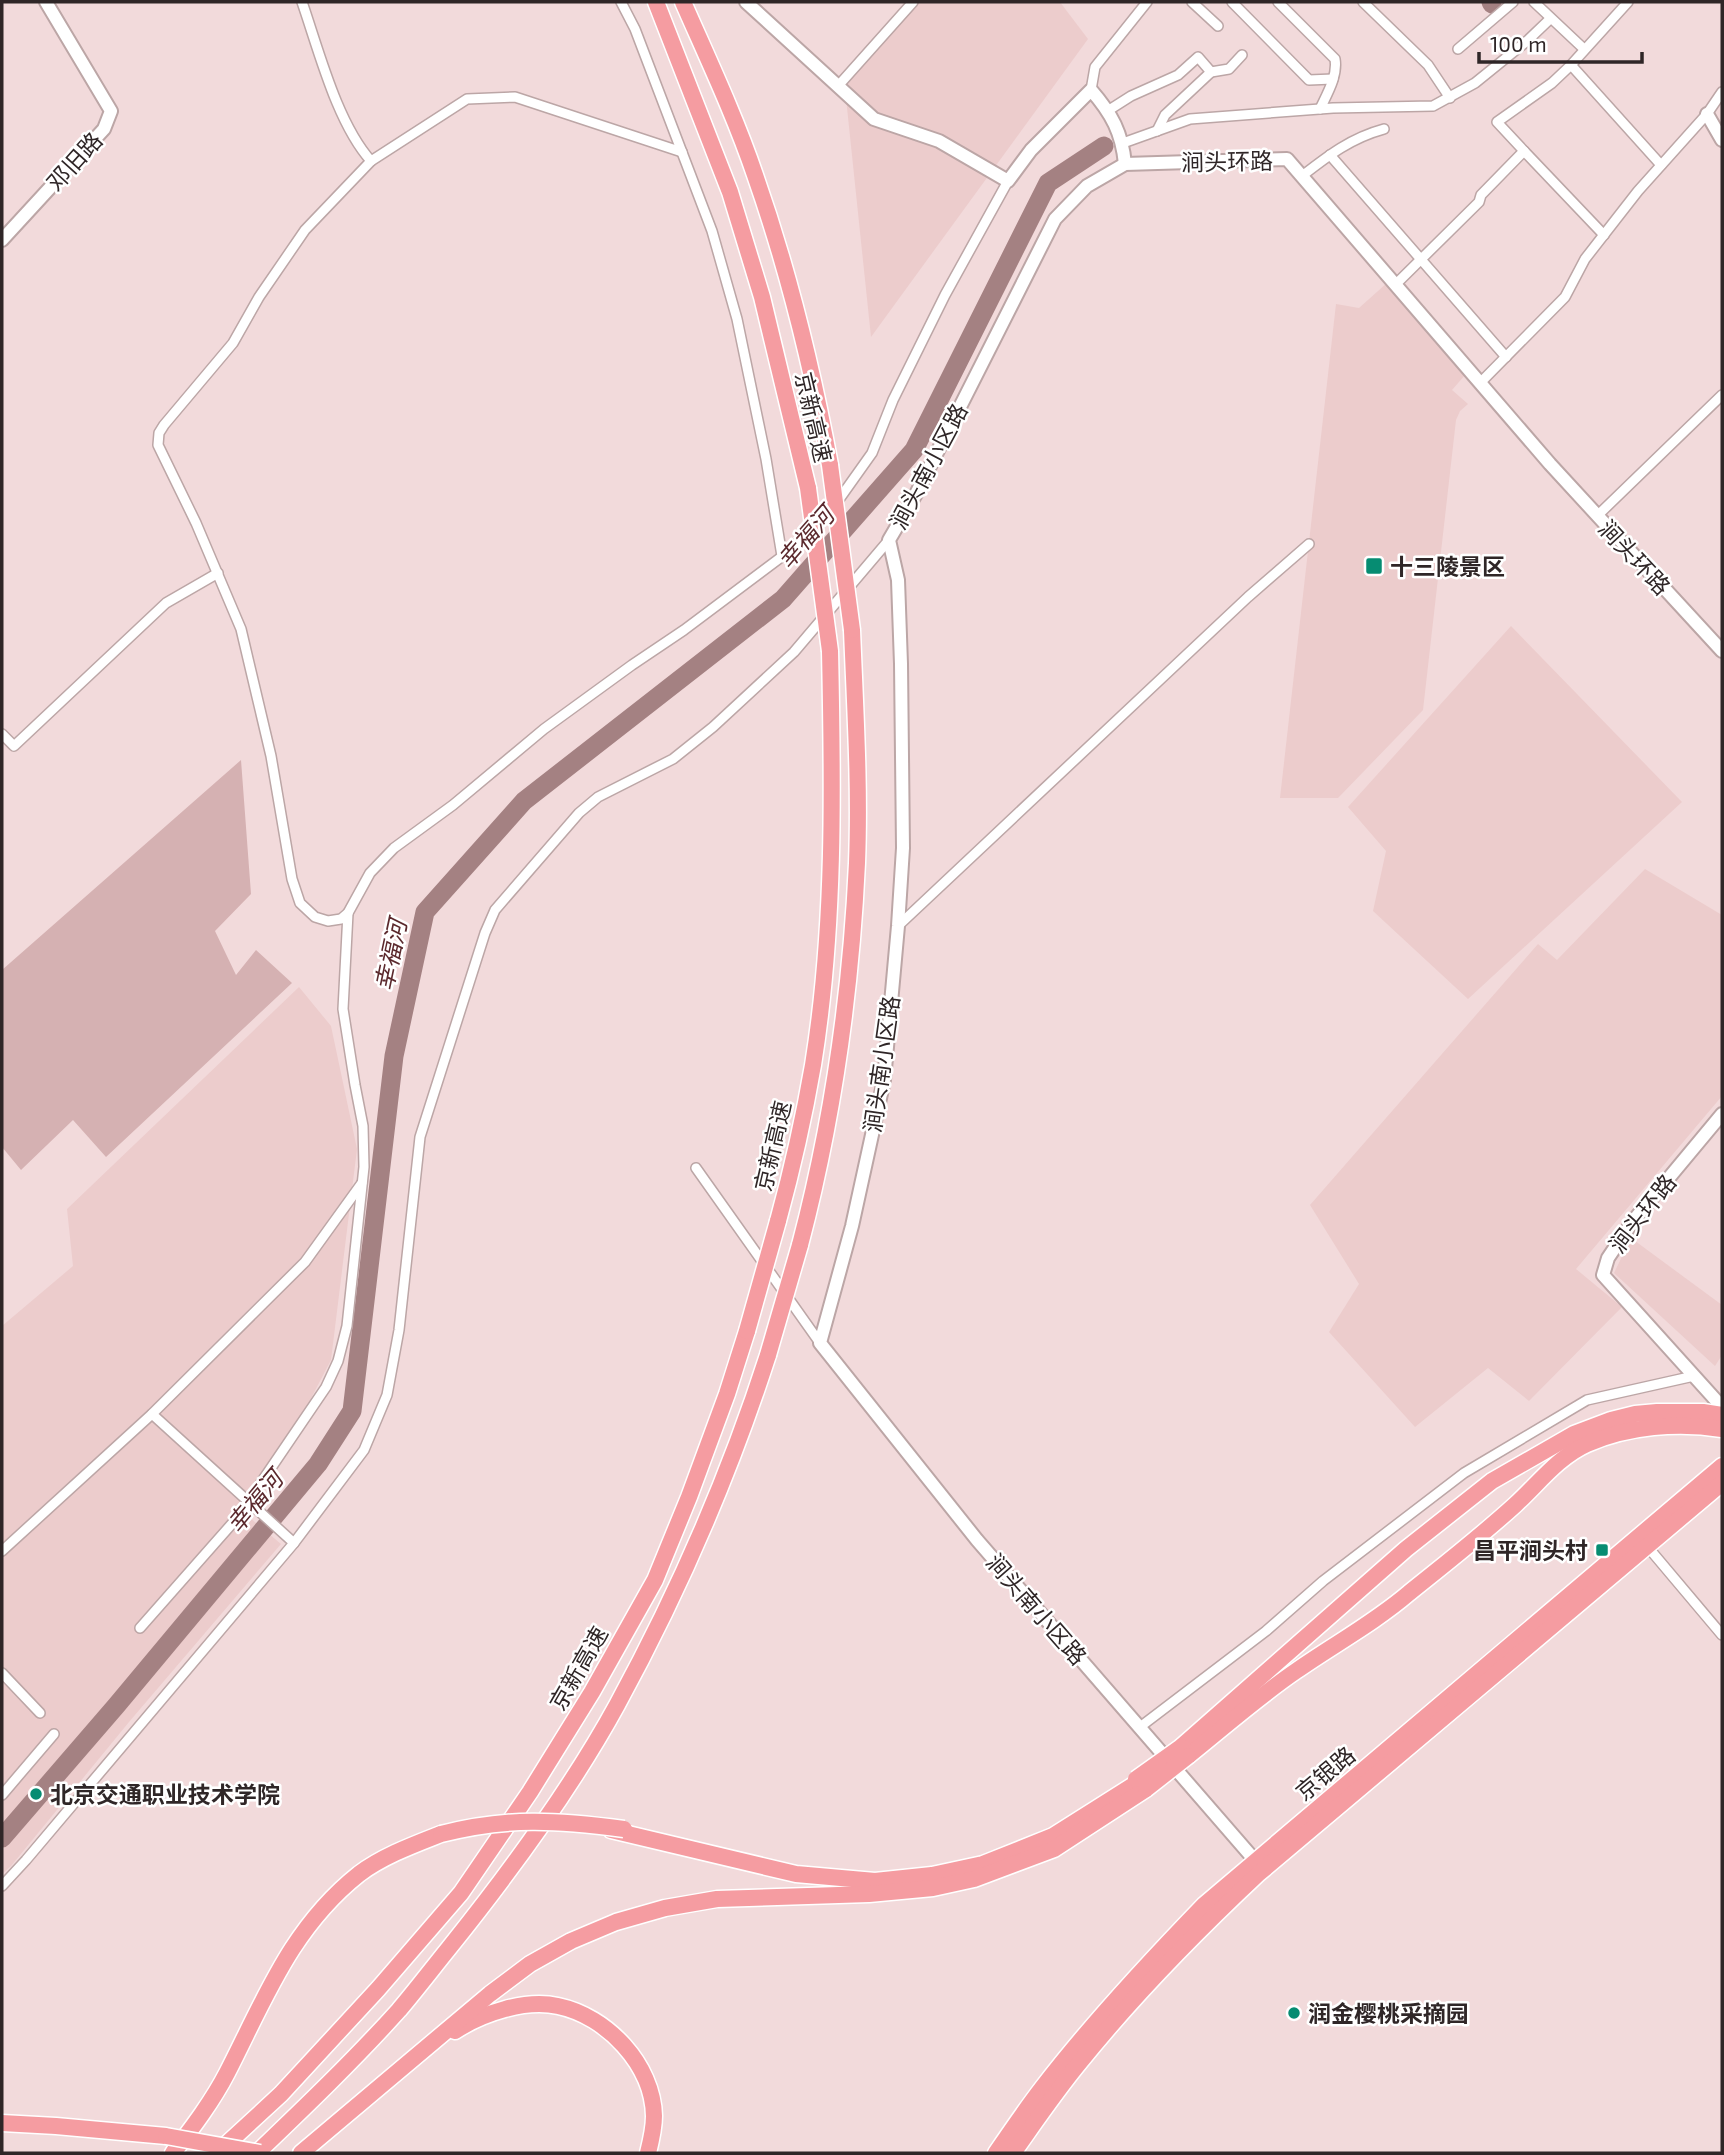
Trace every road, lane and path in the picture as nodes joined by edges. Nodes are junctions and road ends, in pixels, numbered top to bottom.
1 (46, 2) edge
2 (302, 2) edge
3 (621, 2) edge
4 (656, 2) edge
5 (683, 2) edge
6 (746, 2) edge
7 (913, 2) edge
8 (1147, 2) edge
9 (1192, 2) edge
10 (1231, 2) edge
11 (1278, 2) edge
12 (1363, 2) edge
13 (1513, 2) edge
14 (1534, 2) edge
15 (1628, 2) edge
16 (1550, 19) junction
17 (1217, 26) dead end
18 (1458, 48) dead end
19 (1584, 49) junction
20 (1242, 55) dead end
21 (1571, 65) junction
22 (1211, 72) junction
23 (1333, 79) junction
24 (838, 86) junction
25 (1091, 90) junction
26 (1722, 92) edge
27 (1450, 98) junction
28 (1320, 109) junction
29 (1109, 110) junction
30 (1707, 114) junction
31 (1384, 128) dead end
32 (1157, 131) junction
33 (1722, 140) edge
34 (1123, 143) junction
35 (1524, 150) junction
36 (682, 152) junction
37 (1330, 155) junction
38 (371, 161) junction
39 (1125, 164) junction
40 (1661, 165) junction
41 (1302, 176) junction
42 (1008, 181) junction
43 (1604, 235) junction
44 (2, 240) edge
45 (1420, 259) junction
46 (1395, 285) junction
47 (1506, 357) junction
48 (1480, 383) junction
49 (1722, 395) edge
50 (1597, 516) junction
51 (889, 540) junction
52 (1309, 544) dead end
53 (782, 556) junction
54 (218, 573) junction
55 (1722, 652) edge
56 (2, 734) edge
57 (348, 912) junction
58 (898, 926) junction
59 (1722, 1114) edge
60 (696, 1168) dead end
61 (363, 1181) junction
62 (820, 1343) junction
63 (1694, 1377) junction
64 (1722, 1408) edge
65 (152, 1414) junction
66 (1722, 1415) edge
67 (1722, 1429) edge
68 (1722, 1466) edge
69 (1722, 1483) edge
70 (250, 1501) junction
71 (294, 1544) junction
72 (1647, 1546) junction
73 (2, 1551) edge
74 (140, 1628) dead end
75 (1722, 1635) edge
76 (2, 1673) edge
77 (40, 1713) dead end
78 (1140, 1727) junction
79 (54, 1734) dead end
80 (1184, 1751) junction
81 (1141, 1783) junction
82 (2, 1796) edge
83 (544, 1821) junction
84 (441, 1834) junction
85 (1256, 1869) junction
86 (2, 1886) edge
87 (407, 2064) junction
88 (2, 2123) edge
89 (173, 2153) edge
90 (217, 2153) edge
91 (258, 2153) edge
92 (301, 2153) edge
93 (648, 2153) edge
94 (996, 2153) edge
95 (1013, 2153) edge

1 - 44 street, 邓旧路
2 - 38 street
3 - 36 street
4 - 90 highway, 京新高速, bridge
5 - 83 highway, 京新高速, bridge
6 - 24 street
7 - 24 street
8 - 25 street
9 - 17 street
10 - 23 street
11 - 23 street
12 - 27 street
13 - 18 street
14 - 16 street
15 - 19 street
16 - 19 street
16 - 27 street
19 - 21 street
20 - 22 street
21 - 35 street
21 - 40 street
22 - 29 street
22 - 32 street
23 - 28 street
24 - 42 street
25 - 29 street
25 - 42 street
26 - 30 street
27 - 28 street
28 - 32 street
29 - 34 street
30 - 33 street
30 - 40 street
31 - 37 street
32 - 34 street
34 - 39 street
35 - 43 street
35 - 45 street
36 - 38 street
36 - 53 street
37 - 41 street
37 - 45 street
38 - 54 street
39 - 41 street, 涧头环路
39 - 51 street, 涧头南小区路
40 - 43 street
41 - 46 street, 涧头环路
42 - 53 street
43 - 47 street
45 - 46 street
45 - 47 street
46 - 48 street, 涧头环路
47 - 48 street
48 - 50 street, 涧头环路
49 - 50 street
50 - 55 street, 涧头环路
51 - 58 street, 涧头南小区路
51 - 71 street
52 - 58 street
53 - 57 street
54 - 56 street
54 - 57 street
57 - 61 street
58 - 62 street, 涧头南小区路
59 - 63 street, 涧头环路
60 - 62 street
61 - 65 street
61 - 70 street
62 - 78 street, 涧头南小区路
63 - 64 street, 涧头环路
63 - 78 street
65 - 70 street
65 - 73 street
66 - 80 highway
67 - 80 highway
68 - 85 highway, 京银路
69 - 72 highway, 京银路
70 - 71 street
70 - 74 street
71 - 86 street
72 - 75 street
72 - 85 highway, 京银路
76 - 77 street
78 - 85 street, 涧头南小区路
79 - 82 street
80 - 81 highway, bridge
81 - 83 highway, bridge
81 - 84 highway, bridge
81 - 87 highway
83 - 84 highway, bridge
83 - 91 highway, 京新高速
84 - 89 highway
85 - 94 highway, 京银路
85 - 95 highway, 京银路
87 - 92 highway
87 - 93 highway
88 - 91 highway, bridge

